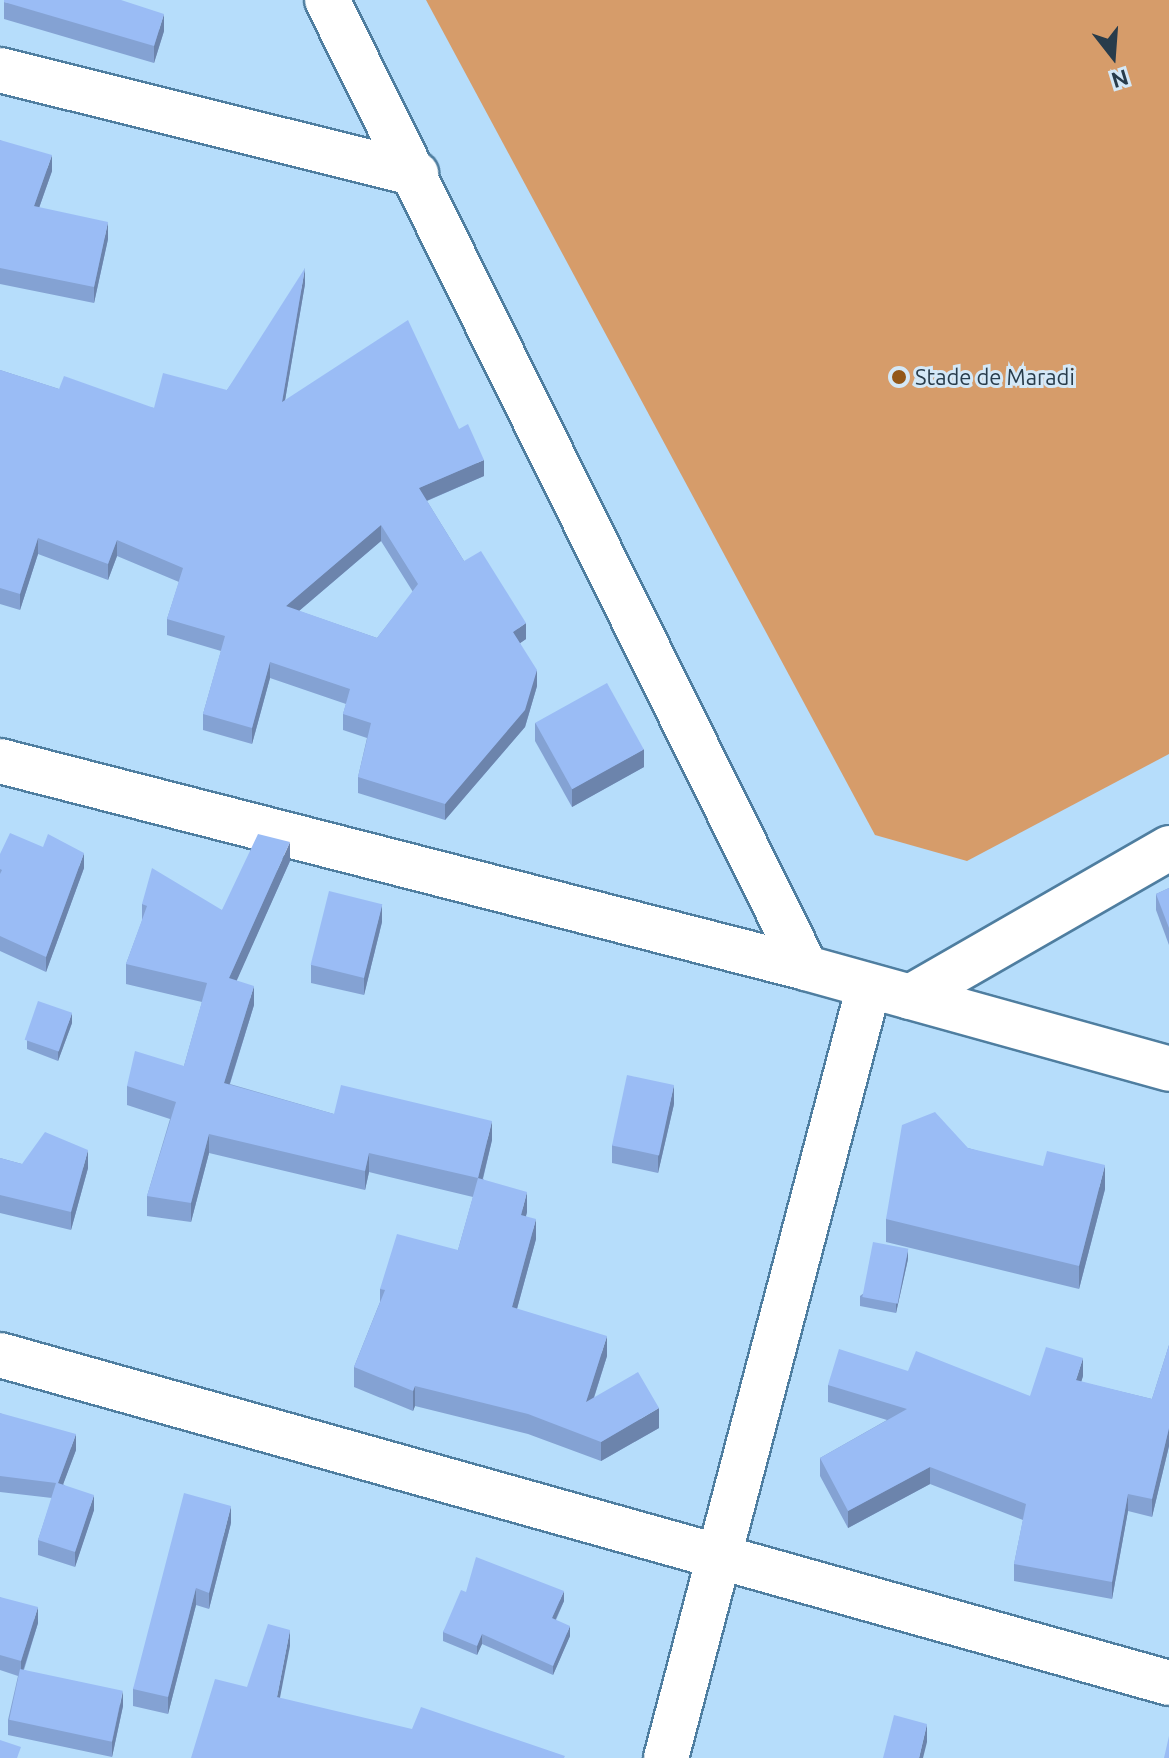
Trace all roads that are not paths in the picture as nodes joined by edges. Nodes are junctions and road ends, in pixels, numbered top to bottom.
1 (327, 0) edge
2 (0, 70) edge
3 (416, 174) junction
4 (0, 761) edge
5 (1169, 848) edge
6 (806, 968) junction
7 (890, 992) junction
8 (1169, 1069) edge
9 (0, 1355) edge
10 (721, 1560) junction
11 (1169, 1683) edge
12 (666, 1758) edge

1 - 3 street
2 - 3 street
3 - 6 street
4 - 6 street
5 - 7 street
6 - 7 street
7 - 8 street
7 - 10 street
9 - 10 street
10 - 11 street
10 - 12 street

